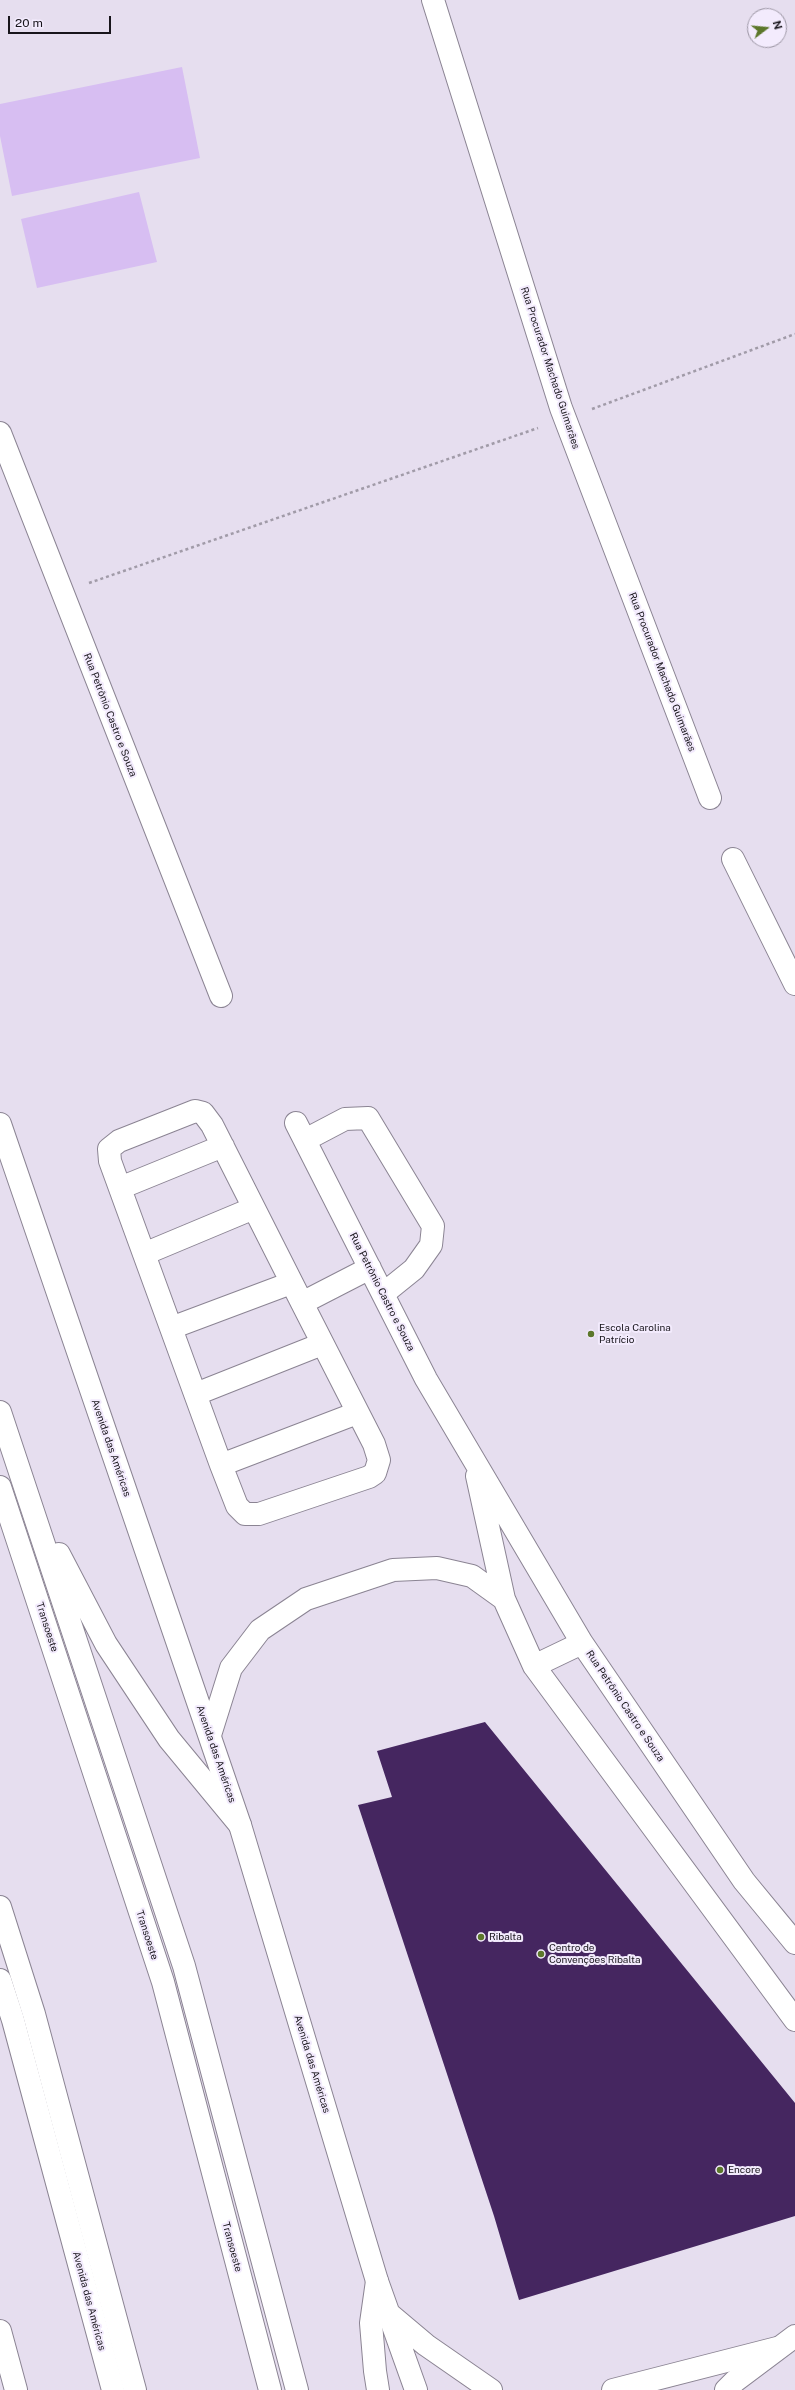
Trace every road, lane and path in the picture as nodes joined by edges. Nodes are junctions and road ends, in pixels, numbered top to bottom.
1 (434, 0) edge
2 (795, 334) edge
3 (566, 419) junction
4 (0, 433) edge
5 (62, 592) junction
6 (710, 798) dead end
7 (734, 859) dead end
8 (795, 984) edge
9 (221, 996) dead end
10 (0, 1124) edge
11 (223, 1146) junction
12 (120, 1188) junction
13 (254, 1208) junction
14 (144, 1254) junction
15 (370, 1268) junction
16 (291, 1283) junction
17 (383, 1294) junction
18 (302, 1303) junction
19 (171, 1328) junction
20 (322, 1344) junction
21 (196, 1394) junction
22 (0, 1412) edge
23 (357, 1413) junction
24 (473, 1458) junction
25 (221, 1465) junction
26 (0, 1486) edge
27 (29, 1496) junction
28 (504, 1599) junction
29 (582, 1643) junction
30 (534, 1666) junction
31 (210, 1735) junction
32 (240, 1825) junction
33 (0, 1907) edge
34 (795, 1943) edge
35 (0, 1980) edge
36 (795, 2020) edge
37 (377, 2281) junction
38 (388, 2313) junction
39 (0, 2331) edge
40 (795, 2336) edge
41 (777, 2348) junction
42 (16, 2390) edge
43 (113, 2390) edge
44 (135, 2390) edge
45 (270, 2390) edge
46 (297, 2390) edge
47 (378, 2390) edge
48 (416, 2390) edge
49 (491, 2390) edge
50 (613, 2390) edge
51 (726, 2390) edge

1 - 3 main road, Rua Procurador Machado Guimarães
2 - 3 path
3 - 5 path
3 - 6 main road, Rua Procurador Machado Guimarães
4 - 5 main road, Rua Petrônio Castro e Souza
5 - 9 main road, Rua Petrônio Castro e Souza
7 - 8 main road
10 - 31 main road, Avenida das Américas
11 - 12 main road
11 - 12 main road
11 - 13 main road
12 - 14 main road
13 - 14 main road
13 - 16 main road
14 - 19 main road
15 - 17 main road, Rua Petrônio Castro e Souza
15 - 17 main road, Rua Petrônio Castro e Souza
15 - 18 main road
16 - 18 main road
16 - 19 main road
17 - 24 main road, Rua Petrônio Castro e Souza
18 - 20 main road
19 - 21 main road
20 - 21 main road
20 - 23 main road
21 - 25 main road
22 - 27 main road
23 - 25 main road
23 - 25 main road
24 - 28 main road, Rua Petrônio Castro e Souza
24 - 29 main road, Rua Petrônio Castro e Souza
26 - 45 main road, Transoeste
27 - 32 main road
27 - 46 main road
28 - 30 main road, Rua Petrônio Castro e Souza
28 - 31 main road
29 - 30 main road
29 - 34 main road, Rua Petrônio Castro e Souza
30 - 36 main road, Rua Petrônio Castro e Souza
31 - 32 main road, Avenida das Américas
32 - 37 main road, Avenida das Américas
33 - 44 main road
35 - 43 main road, Avenida das Américas
37 - 38 main road, Avenida das Américas
37 - 47 main road
38 - 48 main road, Avenida das Américas
38 - 49 main road
39 - 42 main road
40 - 41 main road
41 - 50 main road
41 - 51 main road

